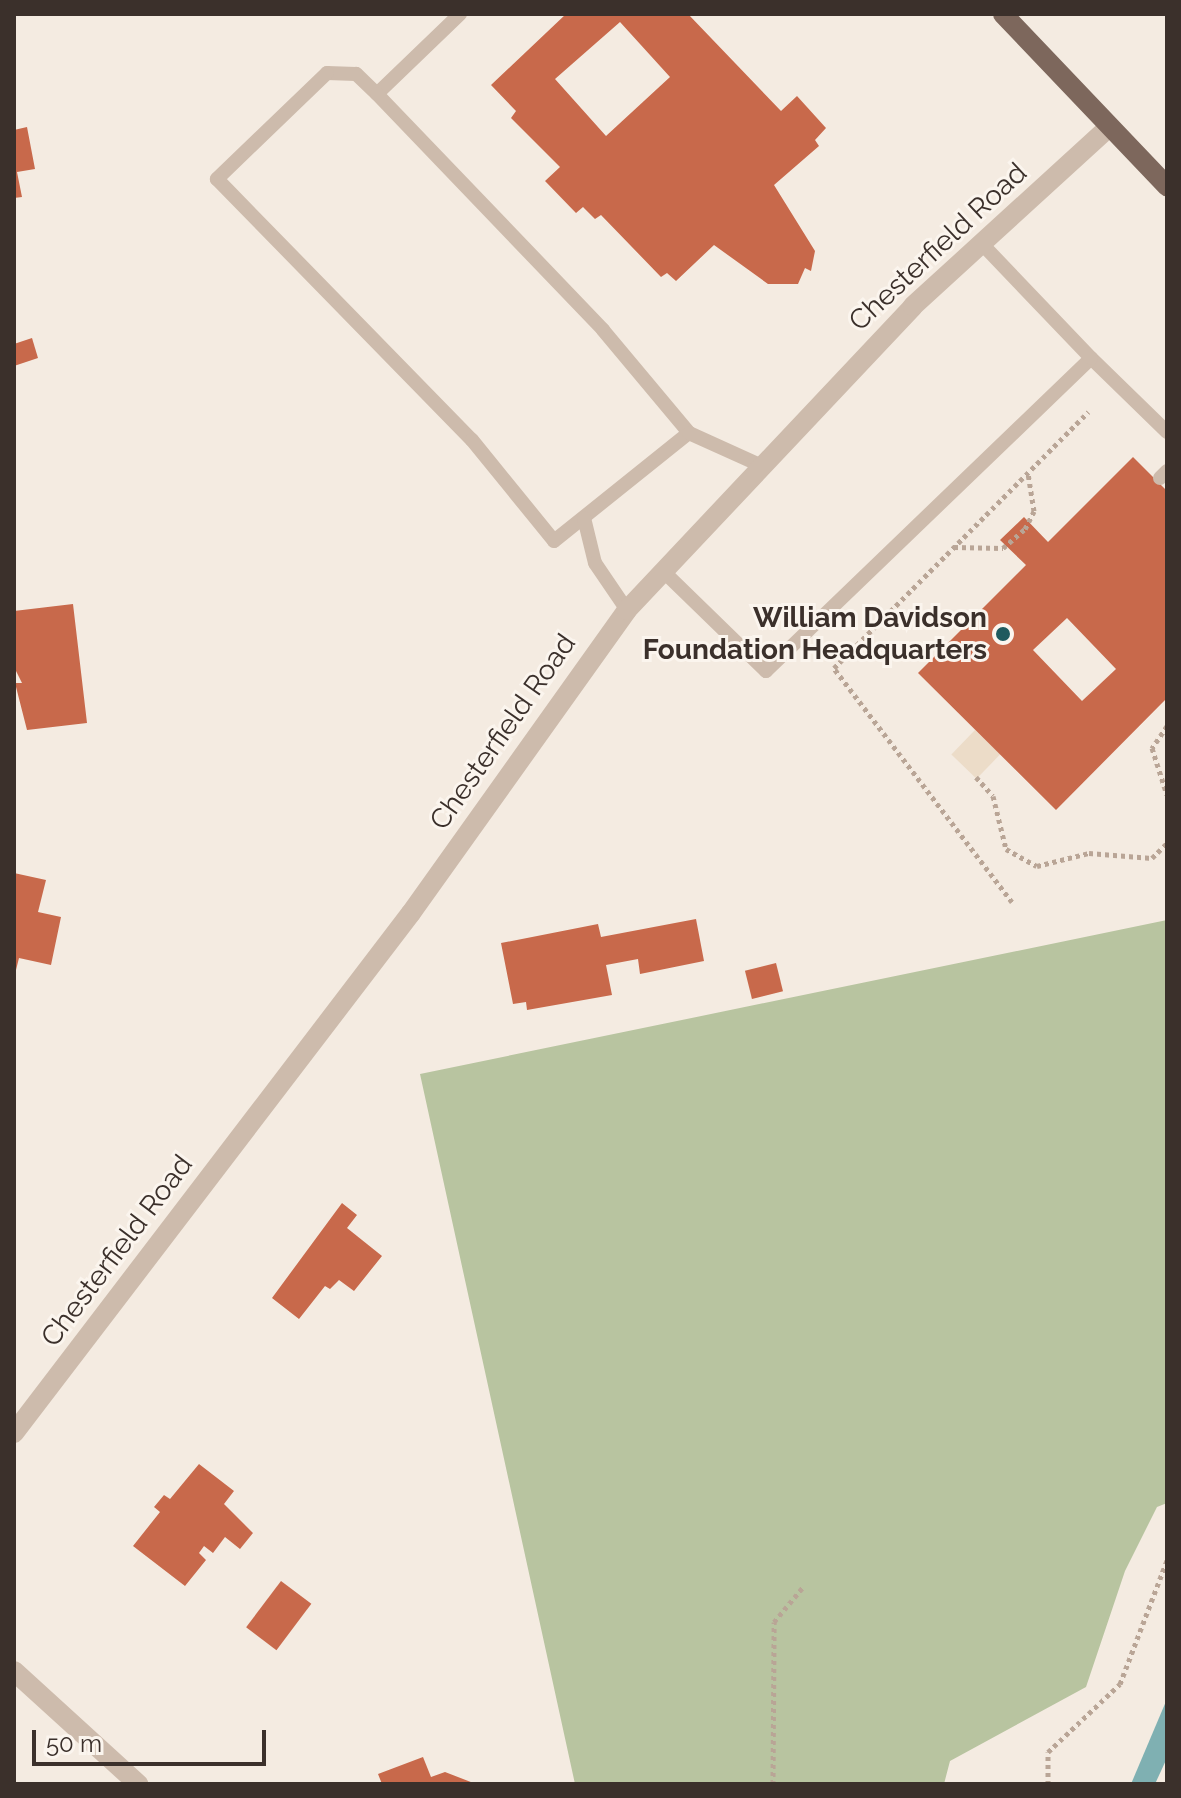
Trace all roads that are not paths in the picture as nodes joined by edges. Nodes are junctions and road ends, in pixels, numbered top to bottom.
1 (460, 14) edge
2 (1003, 14) edge
3 (377, 94) junction
4 (1109, 127) junction
5 (1167, 186) edge
6 (981, 243) junction
7 (1091, 358) junction
8 (1167, 432) edge
9 (689, 433) junction
10 (760, 465) junction
11 (584, 518) junction
12 (662, 570) junction
13 (627, 610) junction
14 (14, 1433) edge
15 (14, 1671) edge
16 (138, 1784) edge

1 - 3 lane
2 - 4 main road
3 - 9 lane
3 - 11 lane
4 - 5 main road
4 - 6 street, Chesterfield Road
6 - 7 lane
6 - 10 street, Chesterfield Road
7 - 8 lane
7 - 12 lane
9 - 10 lane
9 - 11 lane
10 - 12 street, Chesterfield Road
11 - 13 lane
12 - 13 street, Chesterfield Road
13 - 14 street, Chesterfield Road
15 - 16 street

